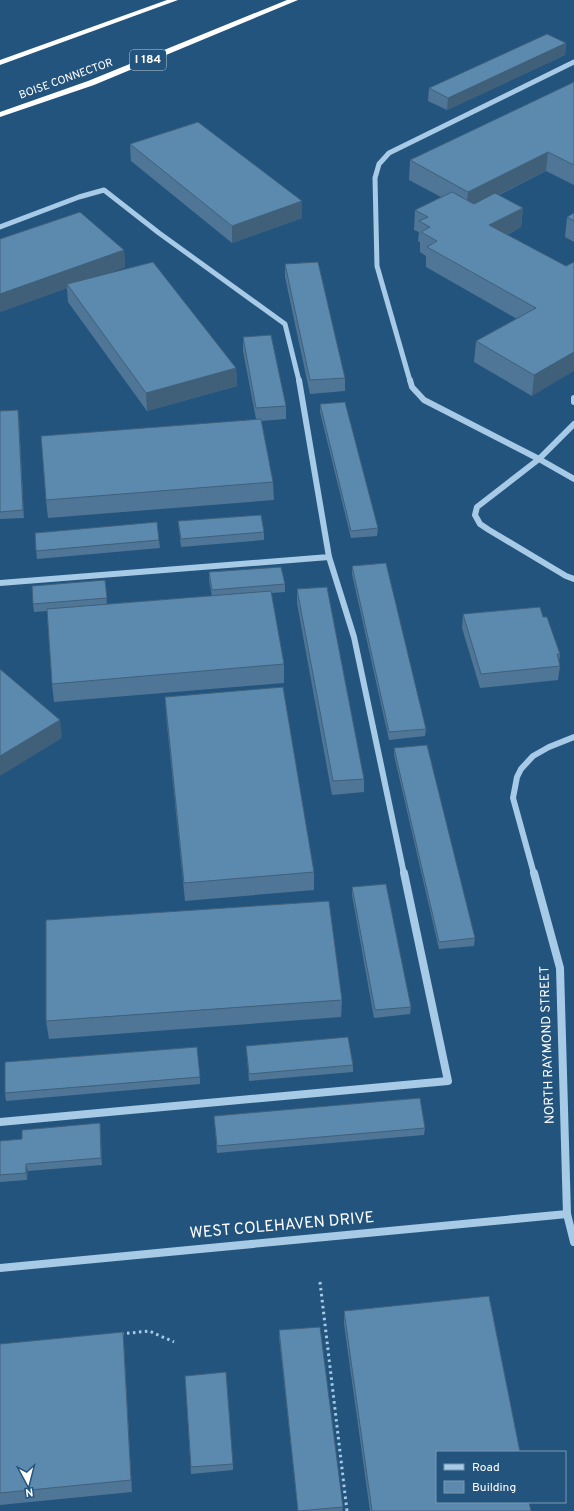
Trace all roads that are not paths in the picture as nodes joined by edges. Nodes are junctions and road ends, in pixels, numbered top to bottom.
1 (174, 0) edge
2 (294, 0) edge
3 (574, 62) edge
4 (0, 63) edge
5 (0, 114) edge
6 (0, 227) edge
7 (574, 398) edge
8 (574, 402) edge
9 (574, 424) edge
10 (538, 459) junction
11 (574, 479) edge
12 (329, 557) junction
13 (574, 579) edge
14 (0, 582) edge
15 (574, 737) edge
16 (0, 1122) edge
17 (567, 1214) junction
18 (574, 1242) edge
19 (0, 1268) edge

1 - 4 highway
2 - 5 highway, BOISE CONNECTOR / I 184
3 - 10 street
6 - 12 street
7 - 8 street
9 - 10 street
10 - 11 street
10 - 13 street
12 - 14 street
12 - 16 street
15 - 17 street, NORTH RAYMOND STREET
17 - 18 street, NORTH RAYMOND STREET
17 - 19 street, WEST COLEHAVEN DRIVE

